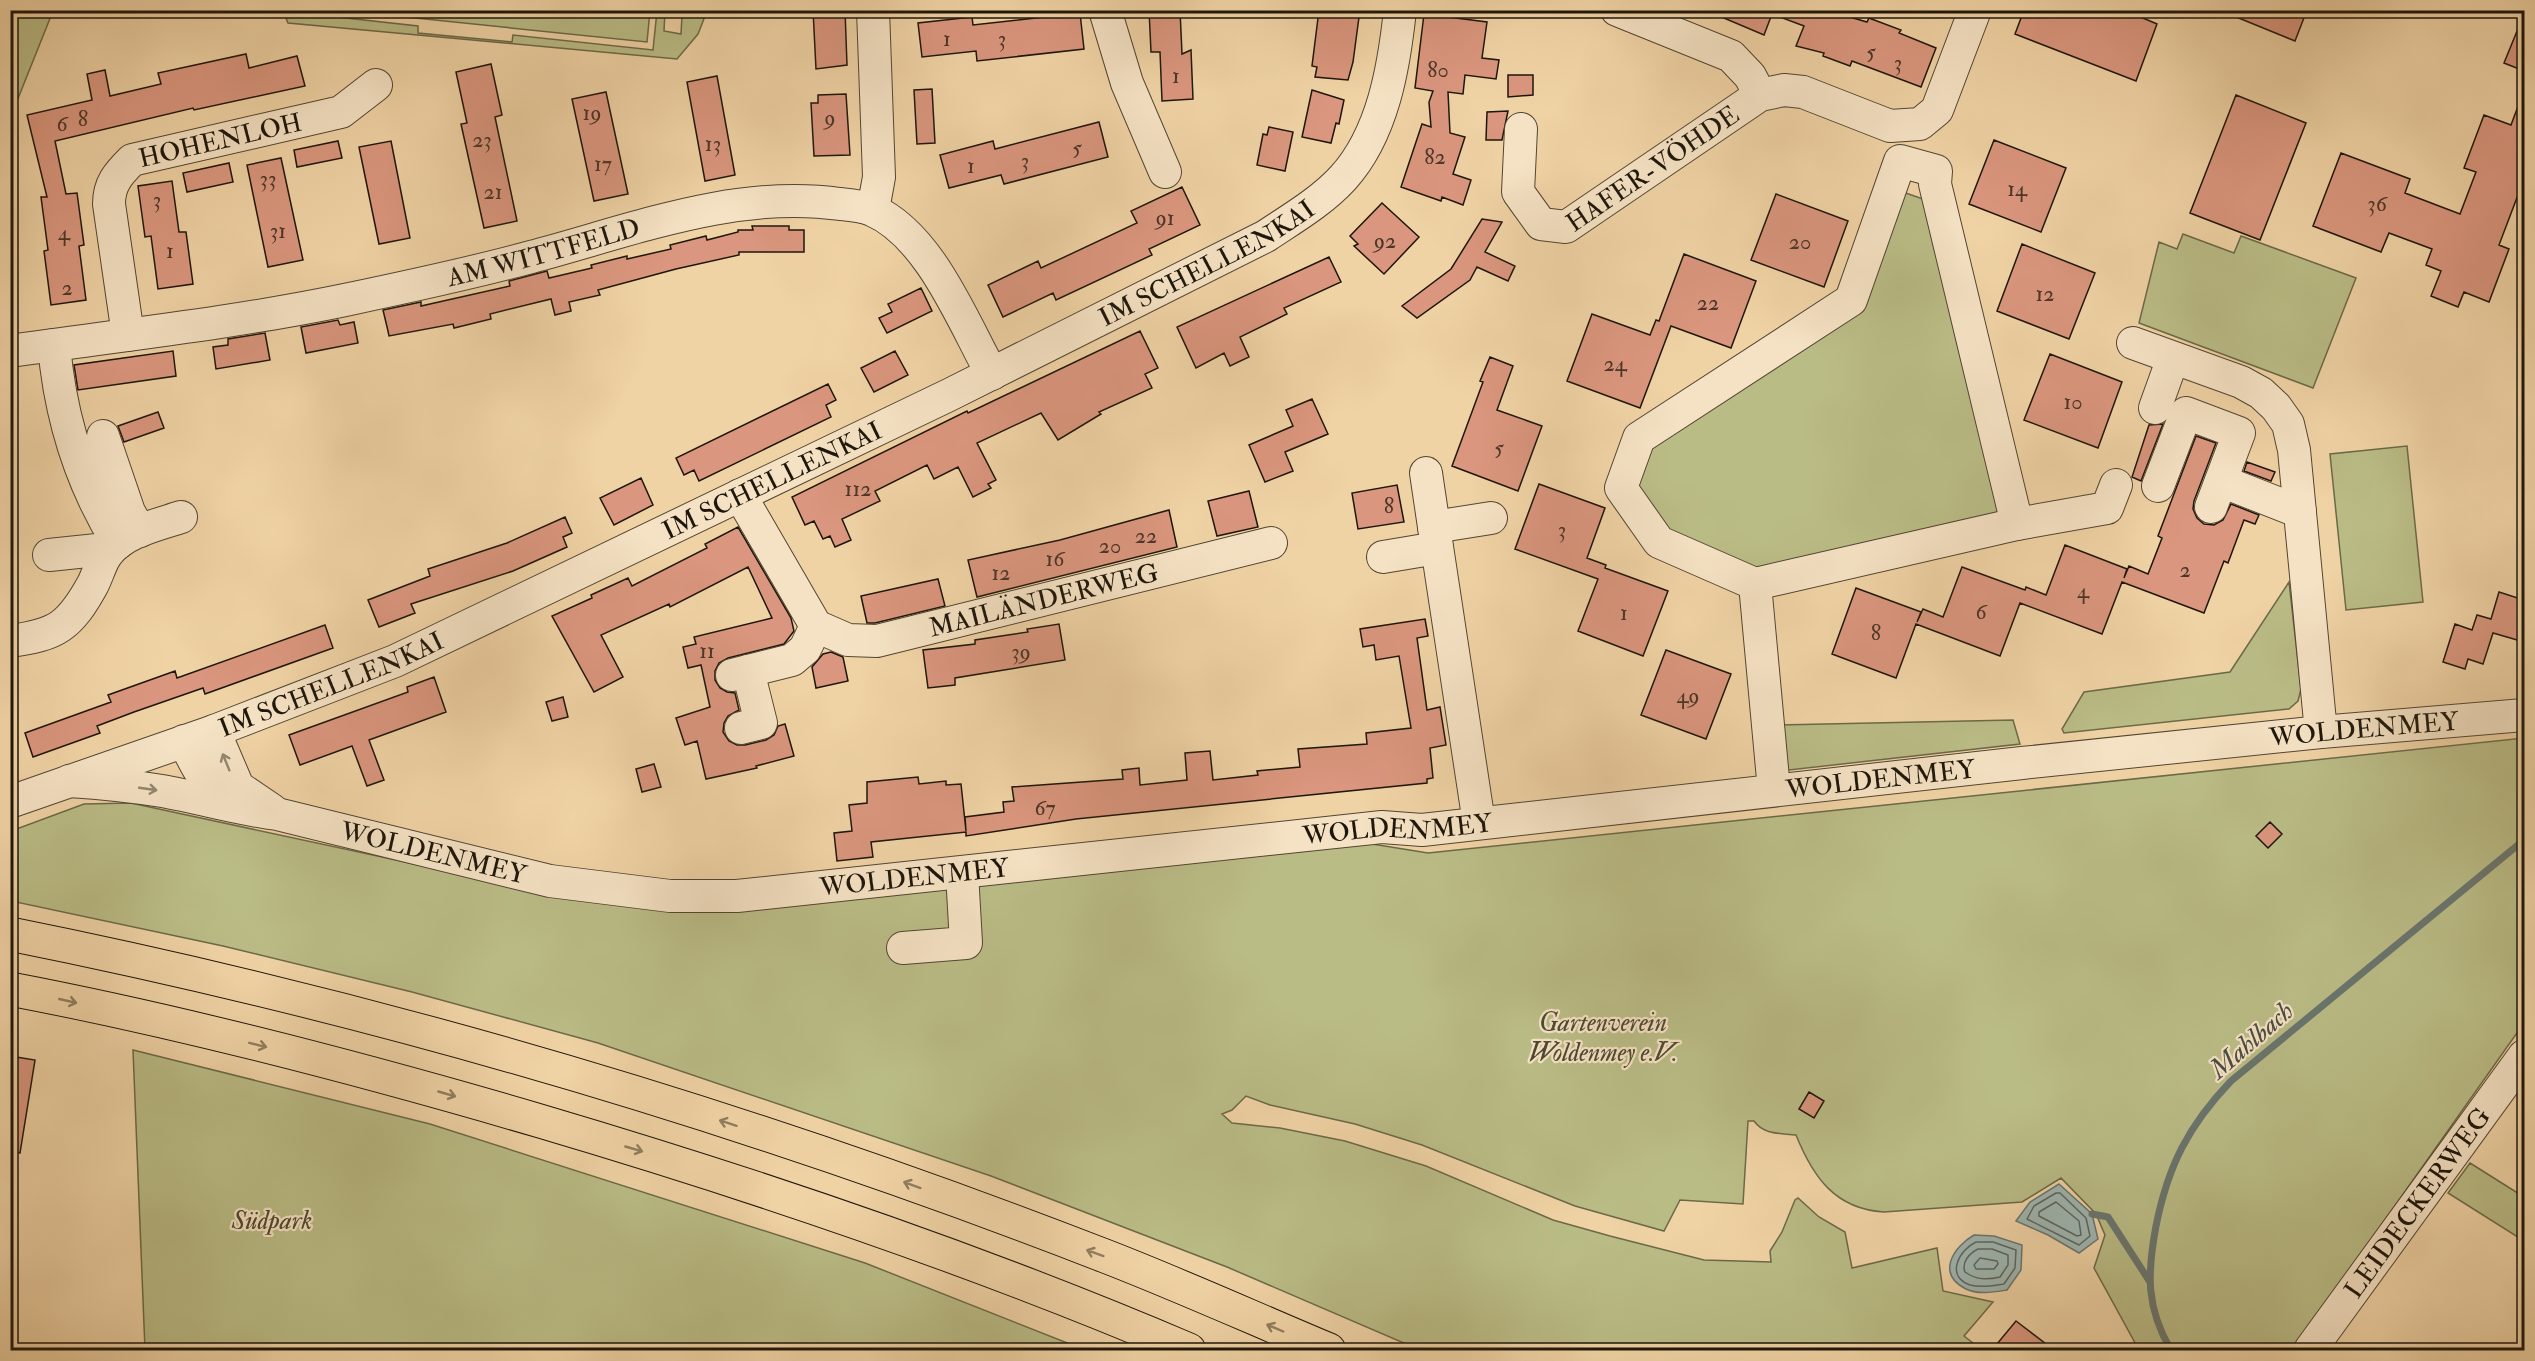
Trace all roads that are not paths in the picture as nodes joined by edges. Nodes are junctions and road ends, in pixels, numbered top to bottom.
1 (873, 10) edge
2 (1105, 10) edge
3 (1400, 10) edge
4 (1617, 10) edge
5 (1969, 12) edge
6 (376, 85) dead end
7 (1760, 95) junction
8 (1521, 129) dead end
9 (1166, 172) dead end
10 (873, 210) junction
11 (128, 335) junction
12 (2133, 343) dead end
13 (54, 345) junction
14 (10, 351) edge
15 (2180, 361) junction
16 (992, 374) junction
17 (2155, 408) dead end
18 (2186, 413) junction
19 (104, 436) dead end
20 (1426, 473) dead end
21 (2116, 485) dead end
22 (2158, 486) dead end
23 (740, 495) junction
24 (2300, 512) junction
25 (181, 517) dead end
26 (1491, 518) dead end
27 (2017, 524) junction
28 (1435, 538) junction
29 (122, 543) junction
30 (1271, 543) dead end
31 (49, 555) dead end
32 (1383, 557) dead end
33 (1755, 584) junction
34 (816, 626) junction
35 (10, 641) edge
36 (2524, 715) edge
37 (741, 728) dead end
38 (214, 731) junction
39 (2320, 732) junction
40 (184, 741) junction
41 (69, 781) junction
42 (1774, 790) junction
43 (10, 802) edge
44 (235, 807) junction
45 (277, 814) junction
46 (1479, 823) junction
47 (962, 873) junction
48 (10, 934) edge
49 (903, 948) dead end
50 (10, 989) edge
51 (2524, 1056) edge
52 (1189, 1350) edge
53 (1329, 1350) edge
54 (2310, 1350) edge

1 - 10 street
2 - 9 street
3 - 16 street, IM SCHELLENKAI
4 - 7 street, HAFER-VÖHDE
5 - 7 street, HAFER-VÖHDE
6 - 11 street, HOHENLOH
7 - 8 street, HAFER-VÖHDE
10 - 11 street, AM WITTFELD
10 - 16 street, AM WITTFELD
11 - 13 street, AM WITTFELD
12 - 15 street
13 - 14 street, AM WITTFELD
13 - 29 street
15 - 17 street
15 - 18 street
15 - 24 street
16 - 23 street, IM SCHELLENKAI
18 - 22 street
18 - 24 street
19 - 29 street
20 - 28 street
21 - 27 street
23 - 34 street
23 - 38 street, IM SCHELLENKAI
24 - 39 street
25 - 29 street
26 - 28 street
27 - 33 street
27 - 33 street
28 - 32 street
28 - 46 street
29 - 31 street
29 - 35 street
30 - 34 street, MAILÄNDERWEG
33 - 42 street
34 - 37 street
36 - 39 street, WOLDENMEY
38 - 40 street, IM SCHELLENKAI
45 -> 38 street, WOLDENMEY
39 - 42 street, WOLDENMEY
40 - 41 street, IM SCHELLENKAI
40 - 44 street, WOLDENMEY
41 - 43 street, IM SCHELLENKAI
41 -> 44 street, WOLDENMEY
42 - 46 street, WOLDENMEY
44 - 45 street, WOLDENMEY
45 - 47 street, WOLDENMEY
46 - 47 street, WOLDENMEY
47 - 49 street
53 -> 48 highway
50 -> 52 highway
51 - 54 street, LEIDECKERWEG

